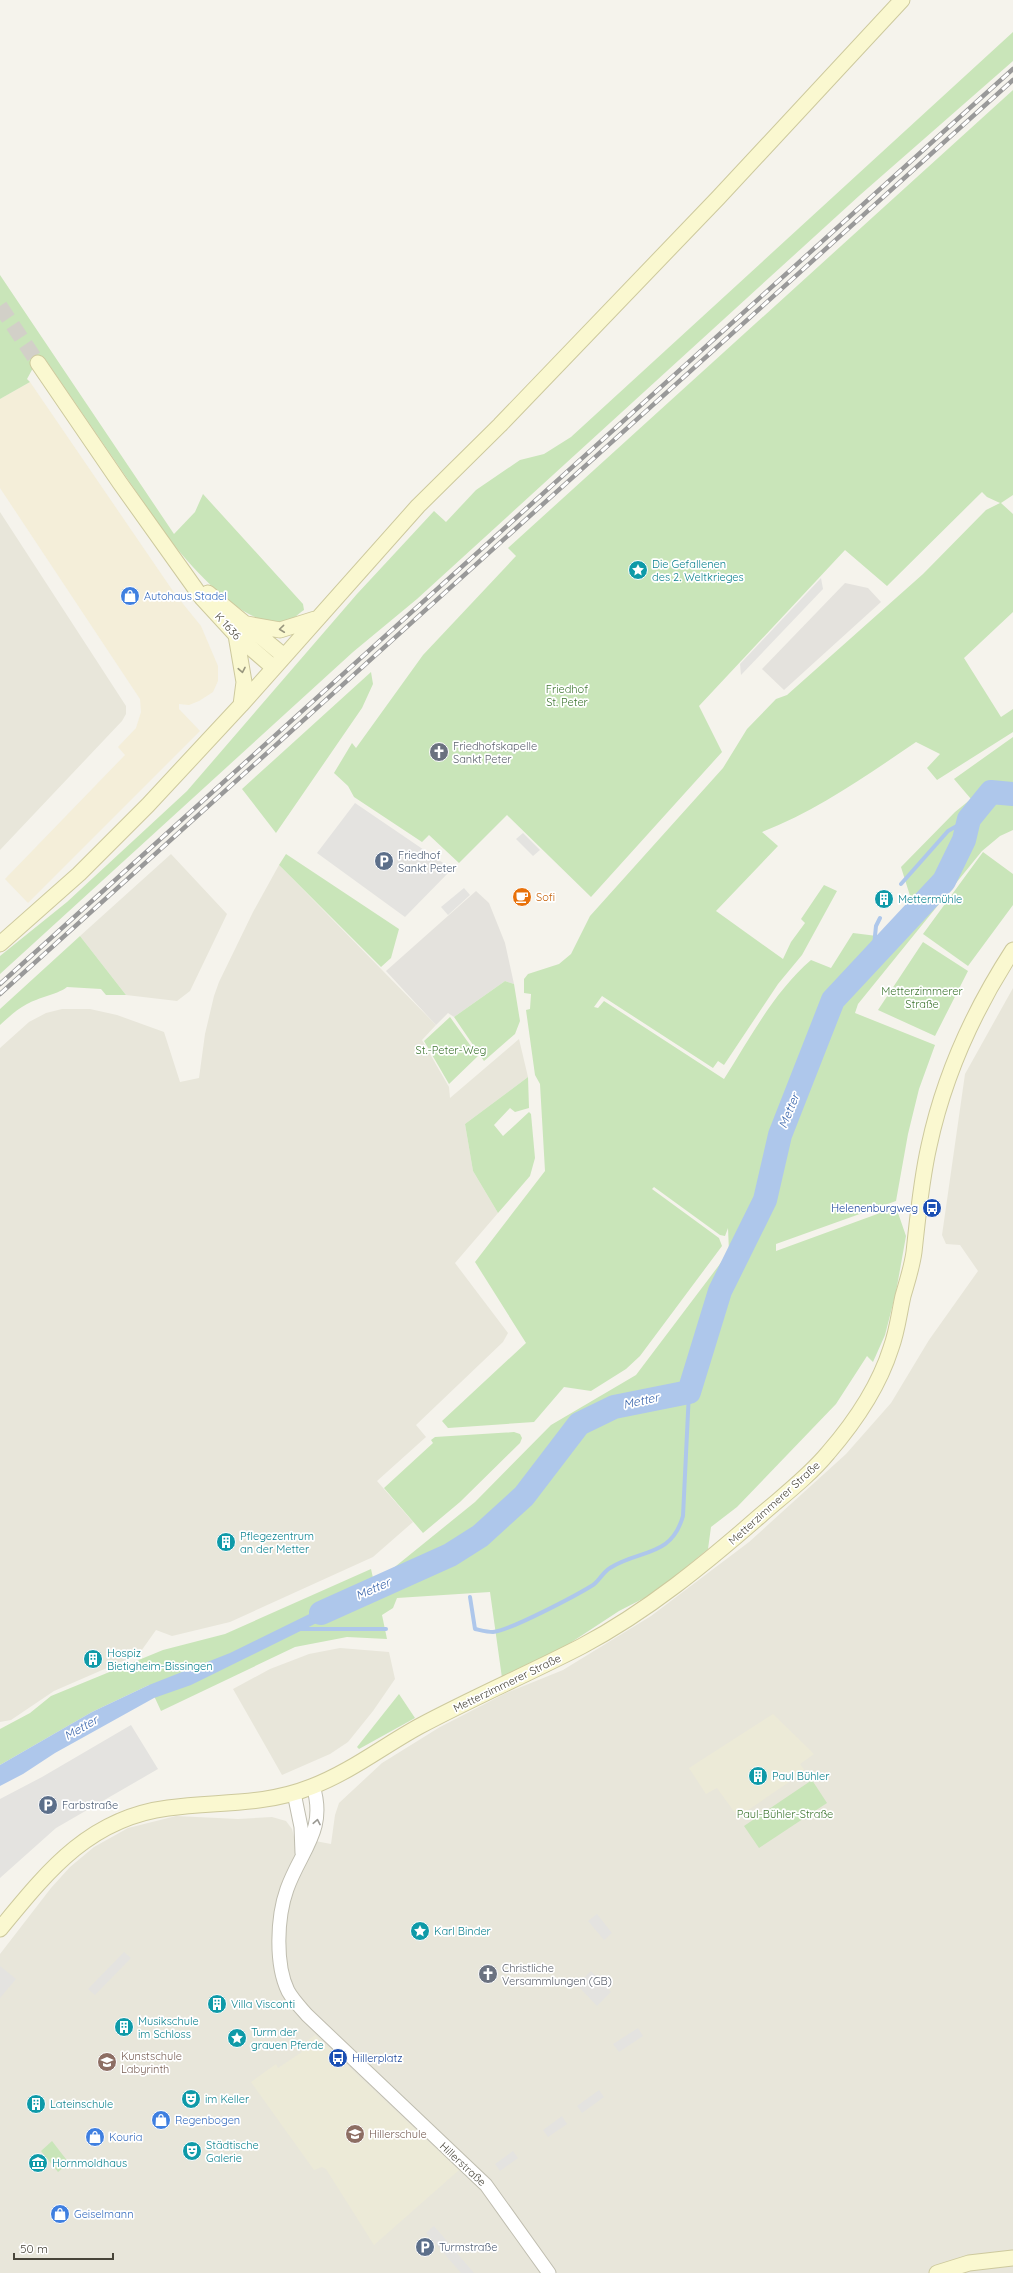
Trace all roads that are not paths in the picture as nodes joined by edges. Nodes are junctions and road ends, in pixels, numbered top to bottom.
1 (902, 0) edge
2 (38, 363) tunnel mouth
3 (190, 579) junction
4 (318, 618) junction
5 (246, 623) junction
6 (236, 635) junction
7 (284, 656) junction
8 (274, 668) junction
9 (241, 705) junction
10 (0, 944) edge
11 (1013, 950) edge
12 (313, 1786) junction
13 (294, 1793) junction
14 (301, 1855) junction
15 (0, 1929) edge
16 (1013, 2258) edge
17 (550, 2273) edge
18 (937, 2273) edge

1 - 4 main road
2 - 3 main road
3 - 5 main road, K 1636
3 - 6 main road, K 1636
4 -> 5 main road
4 - 7 main road
5 - 7 main road, K 1636
6 - 8 main road, K 1636
6 -> 9 main road
7 - 8 main road
8 - 9 main road
9 - 10 main road
11 - 12 main road, Metterzimmerer Straße
12 - 13 main road
14 -> 12 street
13 - 14 street
13 - 15 main road
14 - 17 street, Hillerstraße
16 - 18 main road

